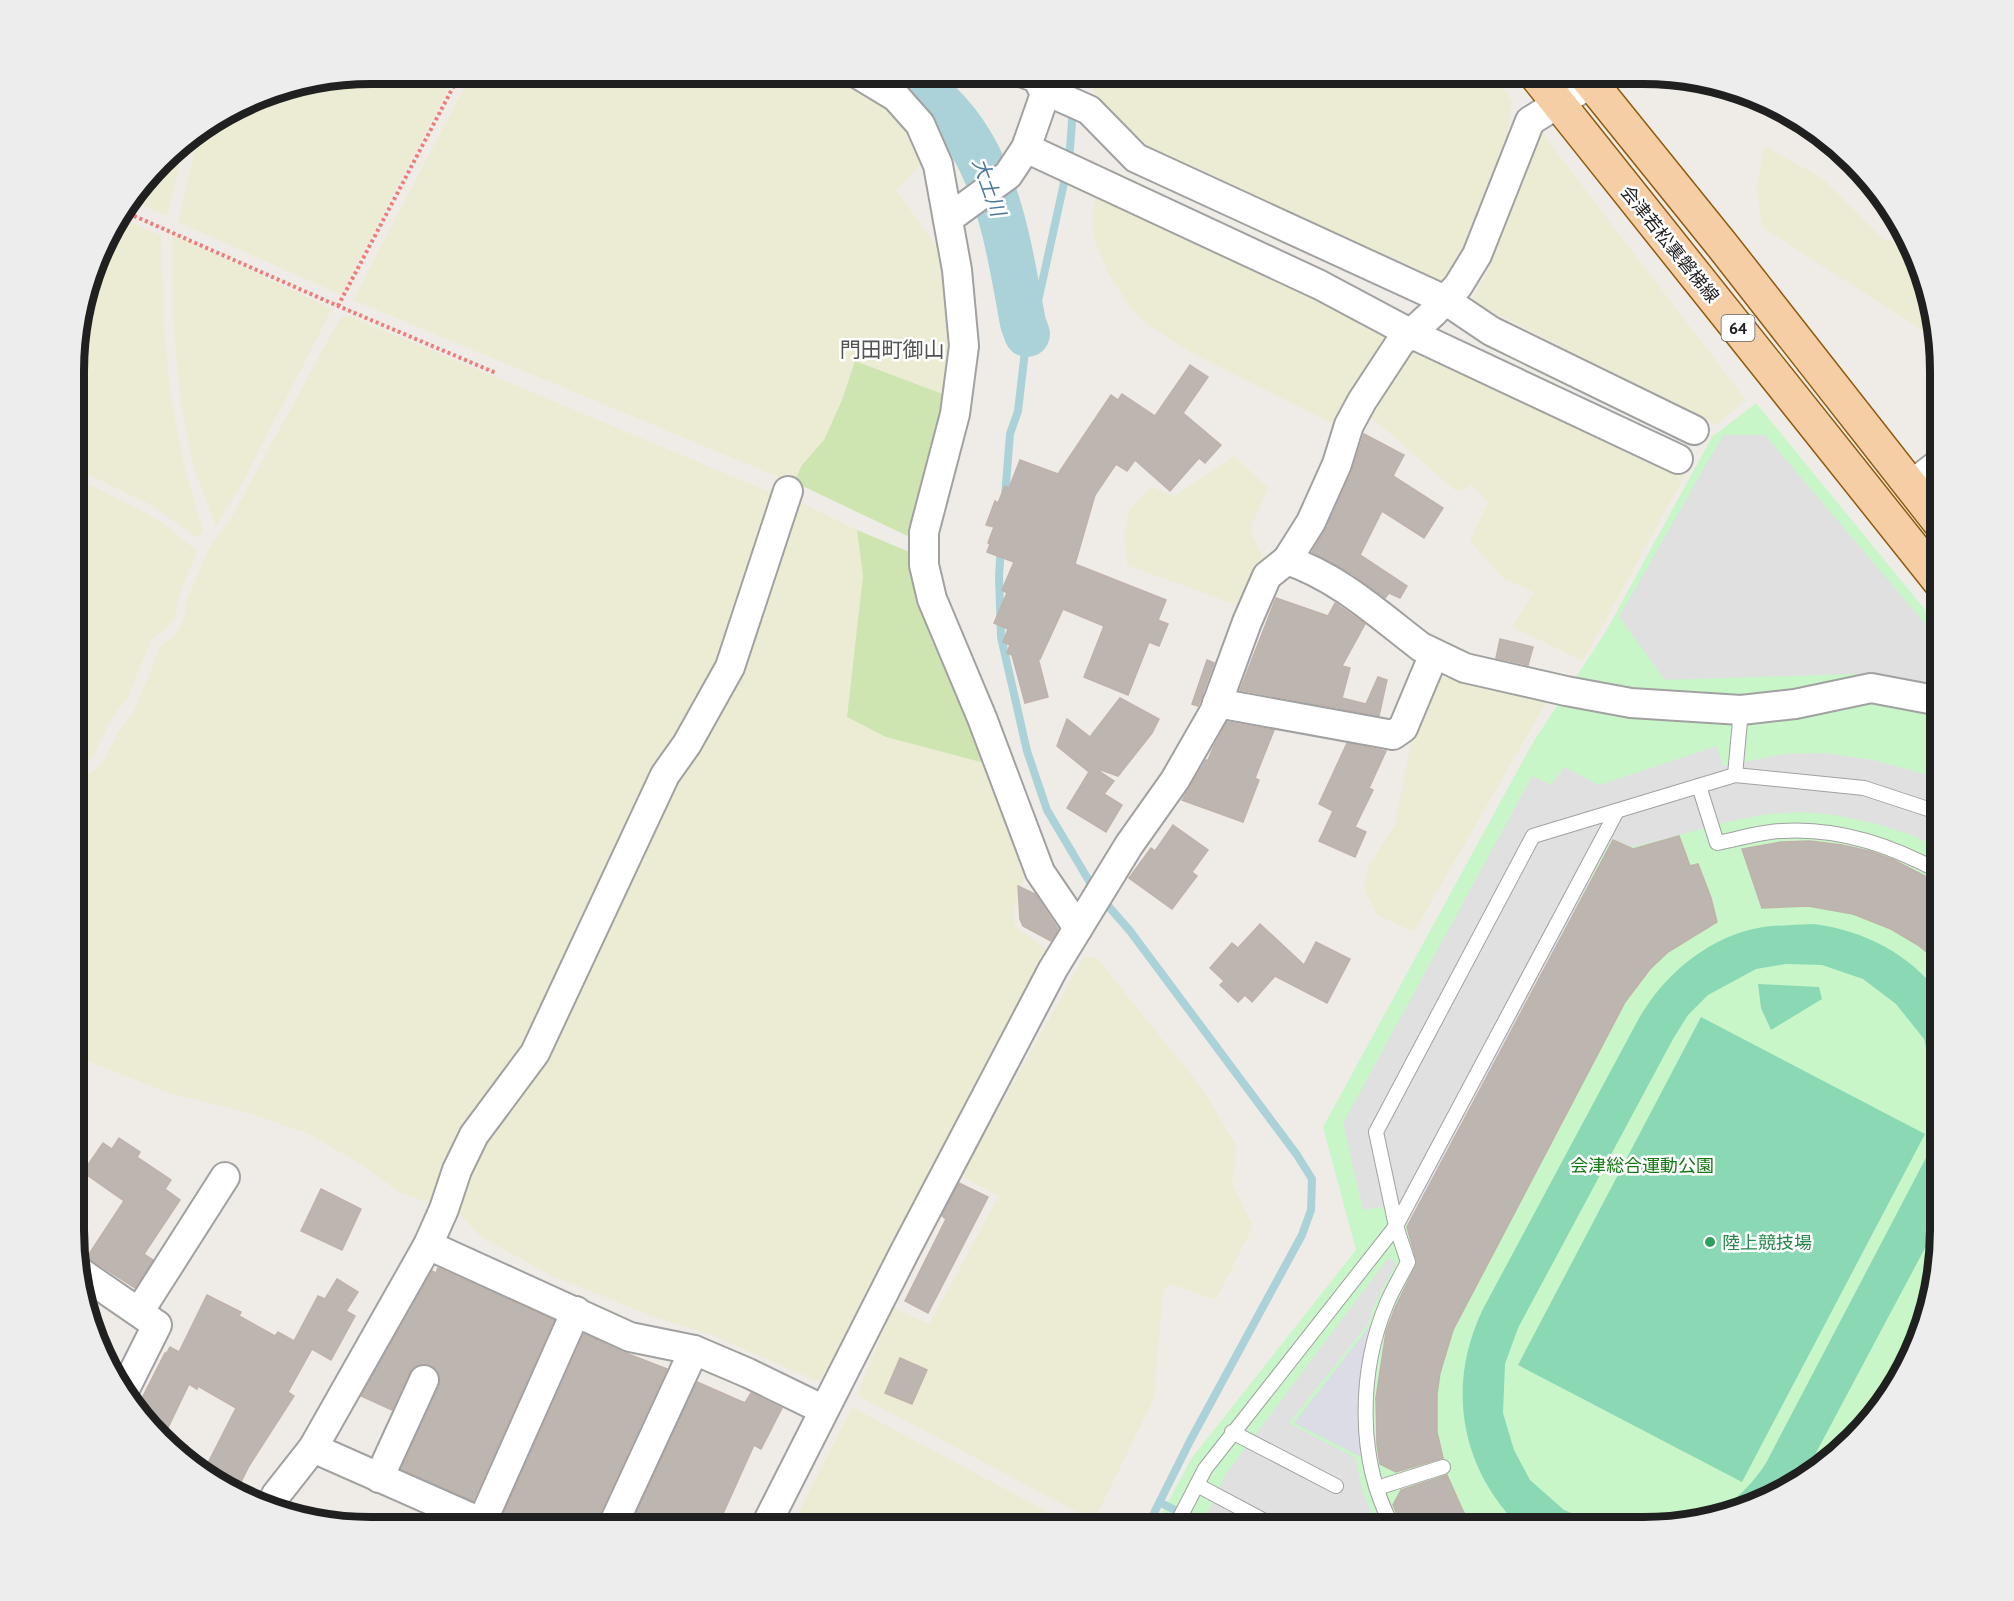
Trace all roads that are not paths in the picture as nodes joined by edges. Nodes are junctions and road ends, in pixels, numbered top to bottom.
1 (875, 84) edge
2 (1036, 84) edge
3 (1543, 84) edge
4 (1580, 84) edge
5 (1592, 84) edge
6 (1558, 103) junction
7 (1026, 148) junction
8 (948, 219) junction
9 (1445, 300) junction
10 (1410, 333) junction
11 (1695, 430) dead end
12 (1678, 459) dead end
13 (1930, 471) edge
14 (1911, 485) junction
15 (788, 491) dead end
16 (1930, 510) edge
17 (1287, 560) junction
18 (1930, 569) edge
19 (1434, 654) junction
20 (1930, 699) edge
21 (1217, 703) junction
22 (1741, 710) junction
23 (1735, 775) junction
24 (1699, 786) junction
25 (1930, 810) edge
26 (1617, 811) junction
27 (1930, 867) edge
28 (1078, 928) junction
29 (225, 1177) dead end
30 (1396, 1226) junction
31 (428, 1245) junction
32 (88, 1278) edge
33 (576, 1311) junction
34 (138, 1312) junction
35 (694, 1350) junction
36 (424, 1380) dead end
37 (128, 1383) edge
38 (824, 1410) junction
39 (1232, 1432) junction
40 (313, 1448) junction
41 (1443, 1467) dead end
42 (379, 1478) junction
43 (1197, 1485) junction
44 (1336, 1486) dead end
45 (1377, 1488) junction
46 (273, 1500) edge
47 (469, 1517) edge
48 (490, 1517) edge
49 (617, 1517) edge
50 (770, 1517) edge
51 (1179, 1517) edge
52 (1257, 1517) edge
53 (1388, 1517) edge

1 - 8 street
2 - 7 street
2 - 9 street
3 - 6 main road, 会津若松裏磐梯線 / 64
4 - 6 street
5 - 14 main road, 64
6 - 9 street
6 - 18 main road, 会津若松裏磐梯線 / 64
7 - 8 street
7 - 10 street
8 - 28 street
9 - 10 street
9 - 11 street
10 - 12 street
10 - 17 street
13 - 14 street
14 - 16 main road, 64
15 - 31 street
17 - 19 street
17 - 21 street
19 - 21 street
19 - 22 street
20 - 22 street
21 - 28 street
22 - 23 lane
23 - 24 lane
23 - 25 lane
24 - 26 lane
24 - 27 lane
26 - 30 lane
26 - 30 lane
28 - 38 street
29 - 34 street
30 - 39 lane
30 - 45 lane
31 - 33 street
31 - 40 street
32 - 34 street
33 - 35 street
33 - 48 street
34 - 37 street
35 - 38 street
35 - 49 street
36 - 42 street
38 - 50 street
39 - 43 lane
39 - 44 lane
40 - 42 street
40 - 46 street
41 - 45 lane
42 - 47 street
43 - 51 lane
43 - 52 lane
45 - 53 lane

